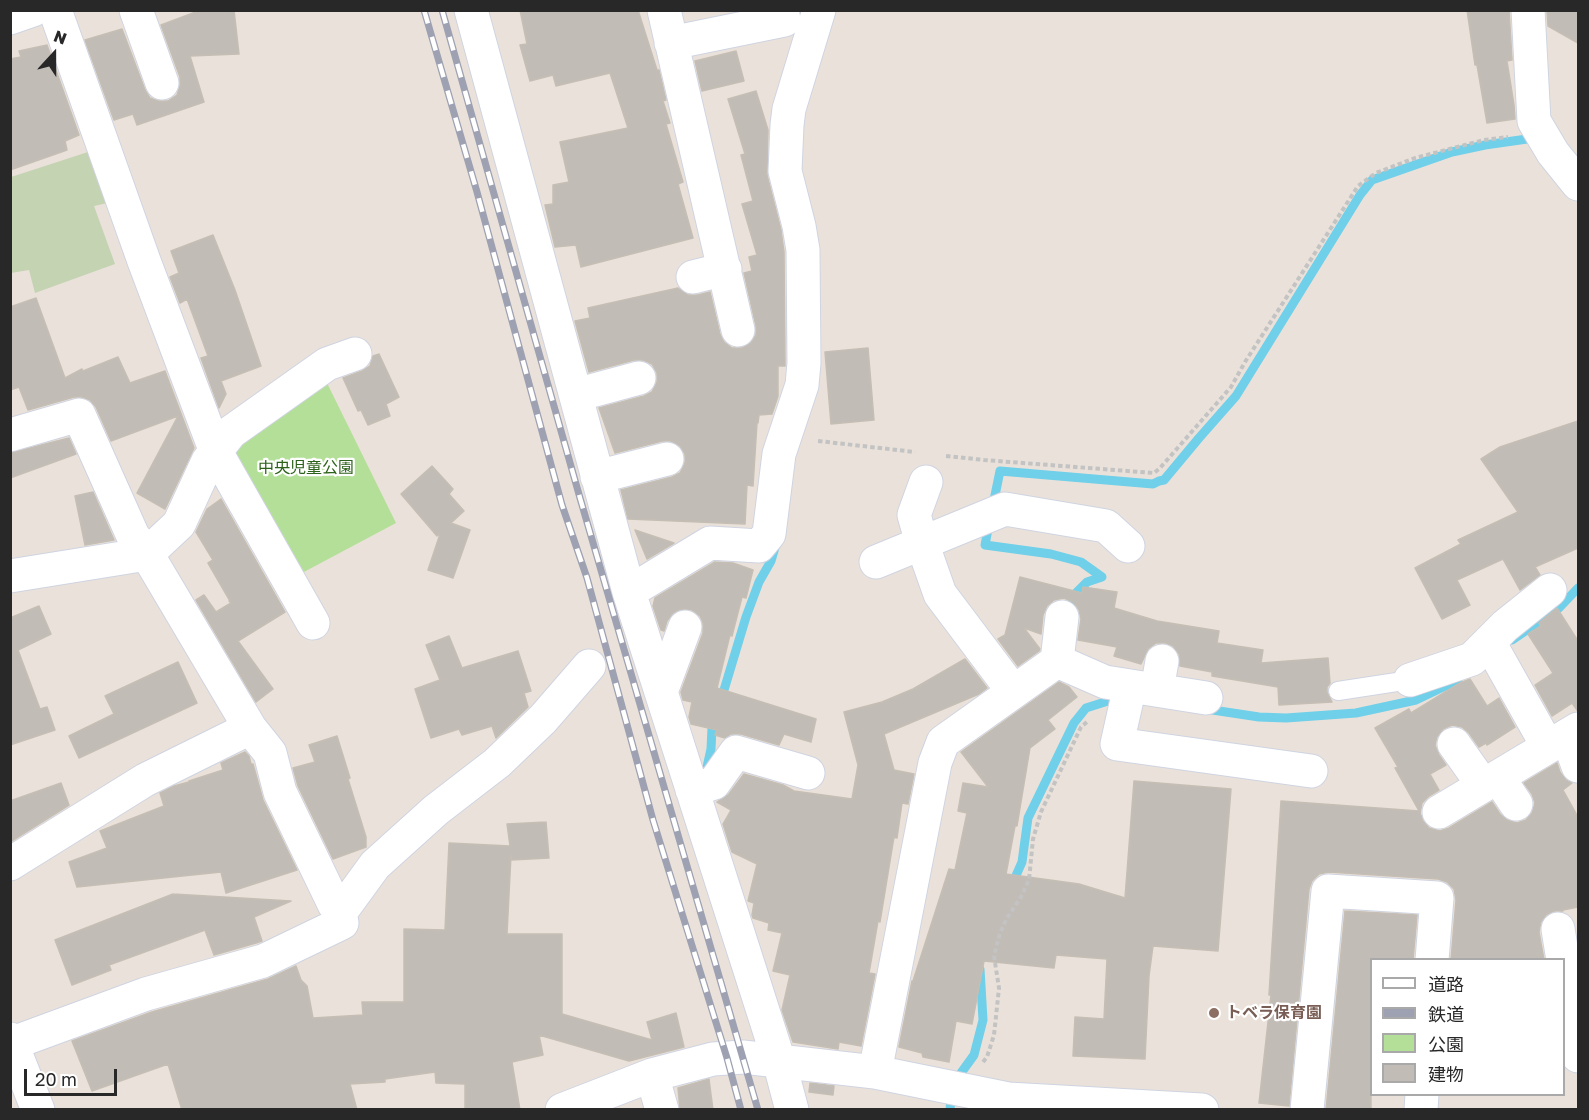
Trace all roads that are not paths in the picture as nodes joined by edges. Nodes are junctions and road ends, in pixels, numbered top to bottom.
1 (33, 10) edge
2 (55, 10) edge
3 (136, 10) edge
4 (471, 10) edge
5 (664, 10) edge
6 (782, 10) edge
7 (819, 10) edge
8 (1528, 10) edge
9 (10, 18) edge
10 (671, 43) junction
11 (162, 83) dead end
12 (1578, 184) edge
13 (725, 269) junction
14 (693, 277) dead end
15 (738, 330) dead end
16 (355, 354) dead end
17 (639, 378) dead end
18 (576, 395) junction
19 (10, 435) edge
20 (216, 452) junction
21 (667, 459) dead end
22 (929, 464) road end
23 (597, 477) junction
24 (922, 543) junction
25 (1128, 546) dead end
26 (147, 554) junction
27 (876, 562) dead end
28 (10, 576) edge
29 (1550, 590) dead end
30 (629, 592) junction
31 (1062, 617) dead end
32 (313, 623) dead end
33 (685, 627) dead end
34 (1489, 642) junction
35 (1058, 661) junction
36 (589, 666) dead end
37 (1150, 679) junction
38 (1410, 681) joint
39 (1013, 691) junction
40 (661, 692) junction
41 (1338, 692) dead end
42 (1206, 698) dead end
43 (250, 728) junction
44 (1565, 737) edge
45 (1454, 744) dead end
46 (1578, 766) edge
47 (1311, 771) dead end
48 (808, 773) dead end
49 (1490, 781) junction
50 (692, 790) junction
51 (1516, 804) dead end
52 (1439, 812) dead end
53 (10, 864) edge
54 (340, 912) junction
55 (1432, 958) edge
56 (1565, 970) edge
57 (12, 1041) edge
58 (1578, 1056) edge
59 (778, 1061) junction
60 (875, 1072) junction
61 (652, 1076) junction
62 (564, 1109) edge
63 (38, 1110) edge
64 (662, 1110) edge
65 (792, 1110) edge
66 (1202, 1110) edge
67 (1307, 1110) edge

1 - 9 street
2 - 20 street
3 - 11 street
4 - 18 street
5 - 10 street
6 - 10 street
7 - 30 street
8 - 12 street
10 - 13 street
13 - 14 street
13 - 15 street
16 - 20 street
17 - 18 street
18 - 23 street
19 - 26 street
20 - 26 street
20 - 32 street
21 - 23 street
22 - 24 street
23 - 30 street
24 - 25 street
24 - 27 street
24 - 39 street
26 - 28 street
26 - 43 street
29 - 34 street
30 - 40 street
31 - 35 street
33 - 40 street
34 - 38 street
34 - 44 street
35 - 37 street
35 - 39 street
36 - 54 street
37 - 42 street
37 - 47 street
38 - 41 lane
39 - 60 street
40 - 50 street
43 - 53 street
43 - 54 street
44 - 46 street
44 - 49 street
45 - 49 street
48 - 50 street
49 - 51 street
49 - 52 street
50 - 59 street
54 - 57 street
55 - 67 street
56 - 58 street
57 - 63 street
59 - 60 street
59 - 61 street
59 - 65 street
60 - 66 street
61 - 62 street
61 - 64 street

